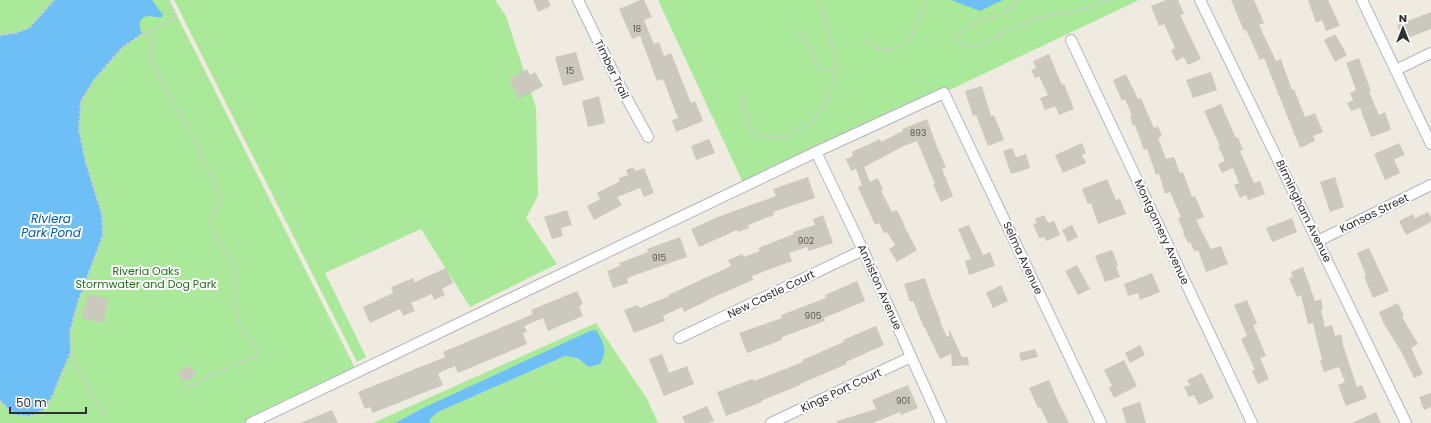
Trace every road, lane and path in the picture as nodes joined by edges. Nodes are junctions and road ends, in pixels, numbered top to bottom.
1 (54, 0) edge
2 (169, 0) edge
3 (578, 0) edge
4 (817, 0) edge
5 (926, 0) edge
6 (1019, 0) edge
7 (1111, 0) edge
8 (1200, 0) edge
9 (1362, 0) edge
10 (149, 32) junction
11 (799, 32) dead end
12 (0, 35) edge
13 (1071, 40) dead end
14 (864, 41) dead end
15 (1431, 53) edge
16 (835, 69) junction
17 (1396, 70) junction
18 (743, 95) dead end
19 (648, 137) dead end
20 (1431, 144) edge
21 (816, 152) junction
22 (1431, 185) edge
23 (1318, 241) junction
24 (863, 250) junction
25 (679, 338) dead end
26 (71, 349) junction
27 (911, 357) junction
28 (181, 391) dead end
29 (0, 401) edge
30 (105, 416) dead end
31 (251, 423) edge
32 (771, 423) edge
33 (941, 423) edge
34 (1101, 423) edge
35 (1252, 423) edge
36 (1406, 423) edge

1 - 12 path
2 - 10 path
3 - 19 street, Timber Trail
4 - 16 path
5 - 14 path
6 - 7 path
8 - 23 street, Birmingham Avenue
9 - 17 street
10 - 26 path
10 - 28 path
11 - 16 path
13 - 35 street, Montgomery Avenue
15 - 17 street
16 - 18 path
17 - 20 street
21 - 24 street, Anniston Avenue
21 - 31 street
21 - 34 street, Selma Avenue
22 - 23 street, Kansas Street
23 - 36 street, Birmingham Avenue
24 - 25 street, New Castle Court
24 - 27 street, Anniston Avenue
26 - 29 path
26 - 30 path
27 - 32 street, Kings Port Court
27 - 33 street, Anniston Avenue

